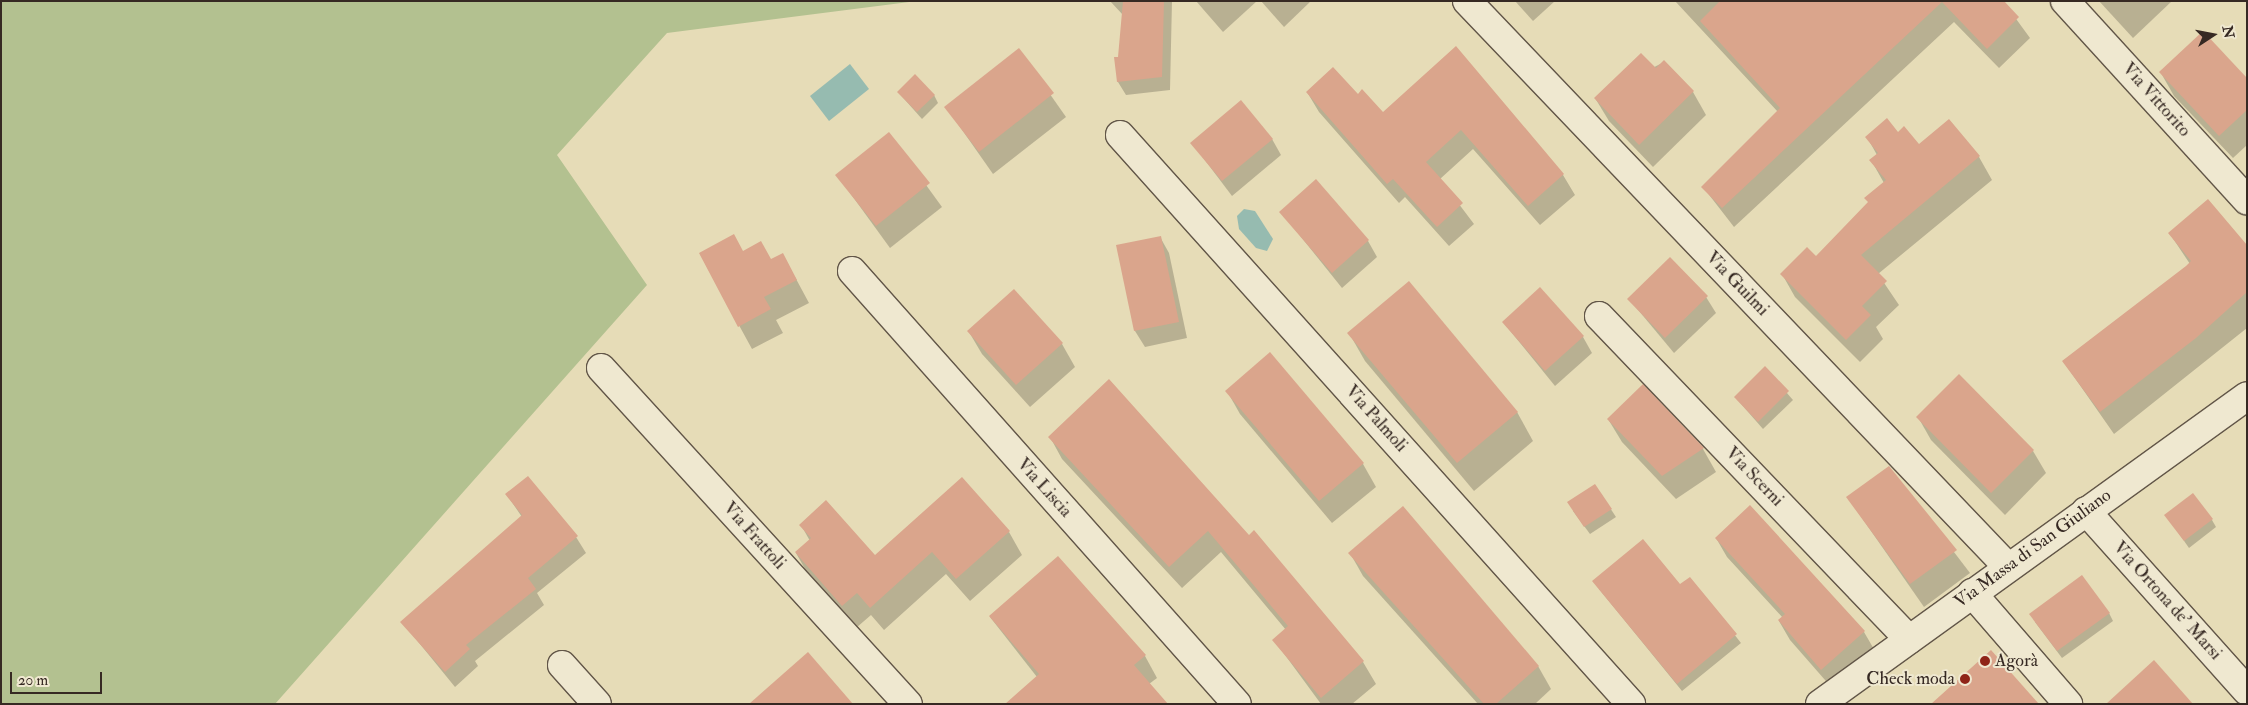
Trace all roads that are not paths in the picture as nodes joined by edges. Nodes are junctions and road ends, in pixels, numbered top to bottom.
1 (1467, 1) edge
2 (2065, 1) edge
3 (1120, 135) dead end
4 (2247, 200) edge
5 (852, 271) dead end
6 (1599, 316) dead end
7 (600, 368) dead end
8 (2247, 396) edge
9 (2086, 510) junction
10 (2008, 566) junction
11 (1972, 592) junction
12 (1909, 639) junction
13 (562, 665) dead end
14 (2247, 691) edge
15 (597, 704) edge
16 (908, 704) edge
17 (1237, 704) edge
18 (1631, 704) edge
19 (1820, 704) edge
20 (2068, 704) edge

1 - 10 street, Via Guilmi
2 - 4 street, Via Vittorito
3 - 18 street, Via Palmoli
5 - 17 street, Via Liscia
6 - 12 street, Via Scerni
7 - 16 street, Via Frattoli
8 - 9 street, Via Massa di San Giuliano
9 - 10 street, Via Massa di San Giuliano
9 - 14 street, Via Ortona de' Marsi
10 - 11 street, Via Massa di San Giuliano
11 - 12 street, Via Massa di San Giuliano
11 - 20 street
12 - 19 street, Via Massa di San Giuliano
13 - 15 street

